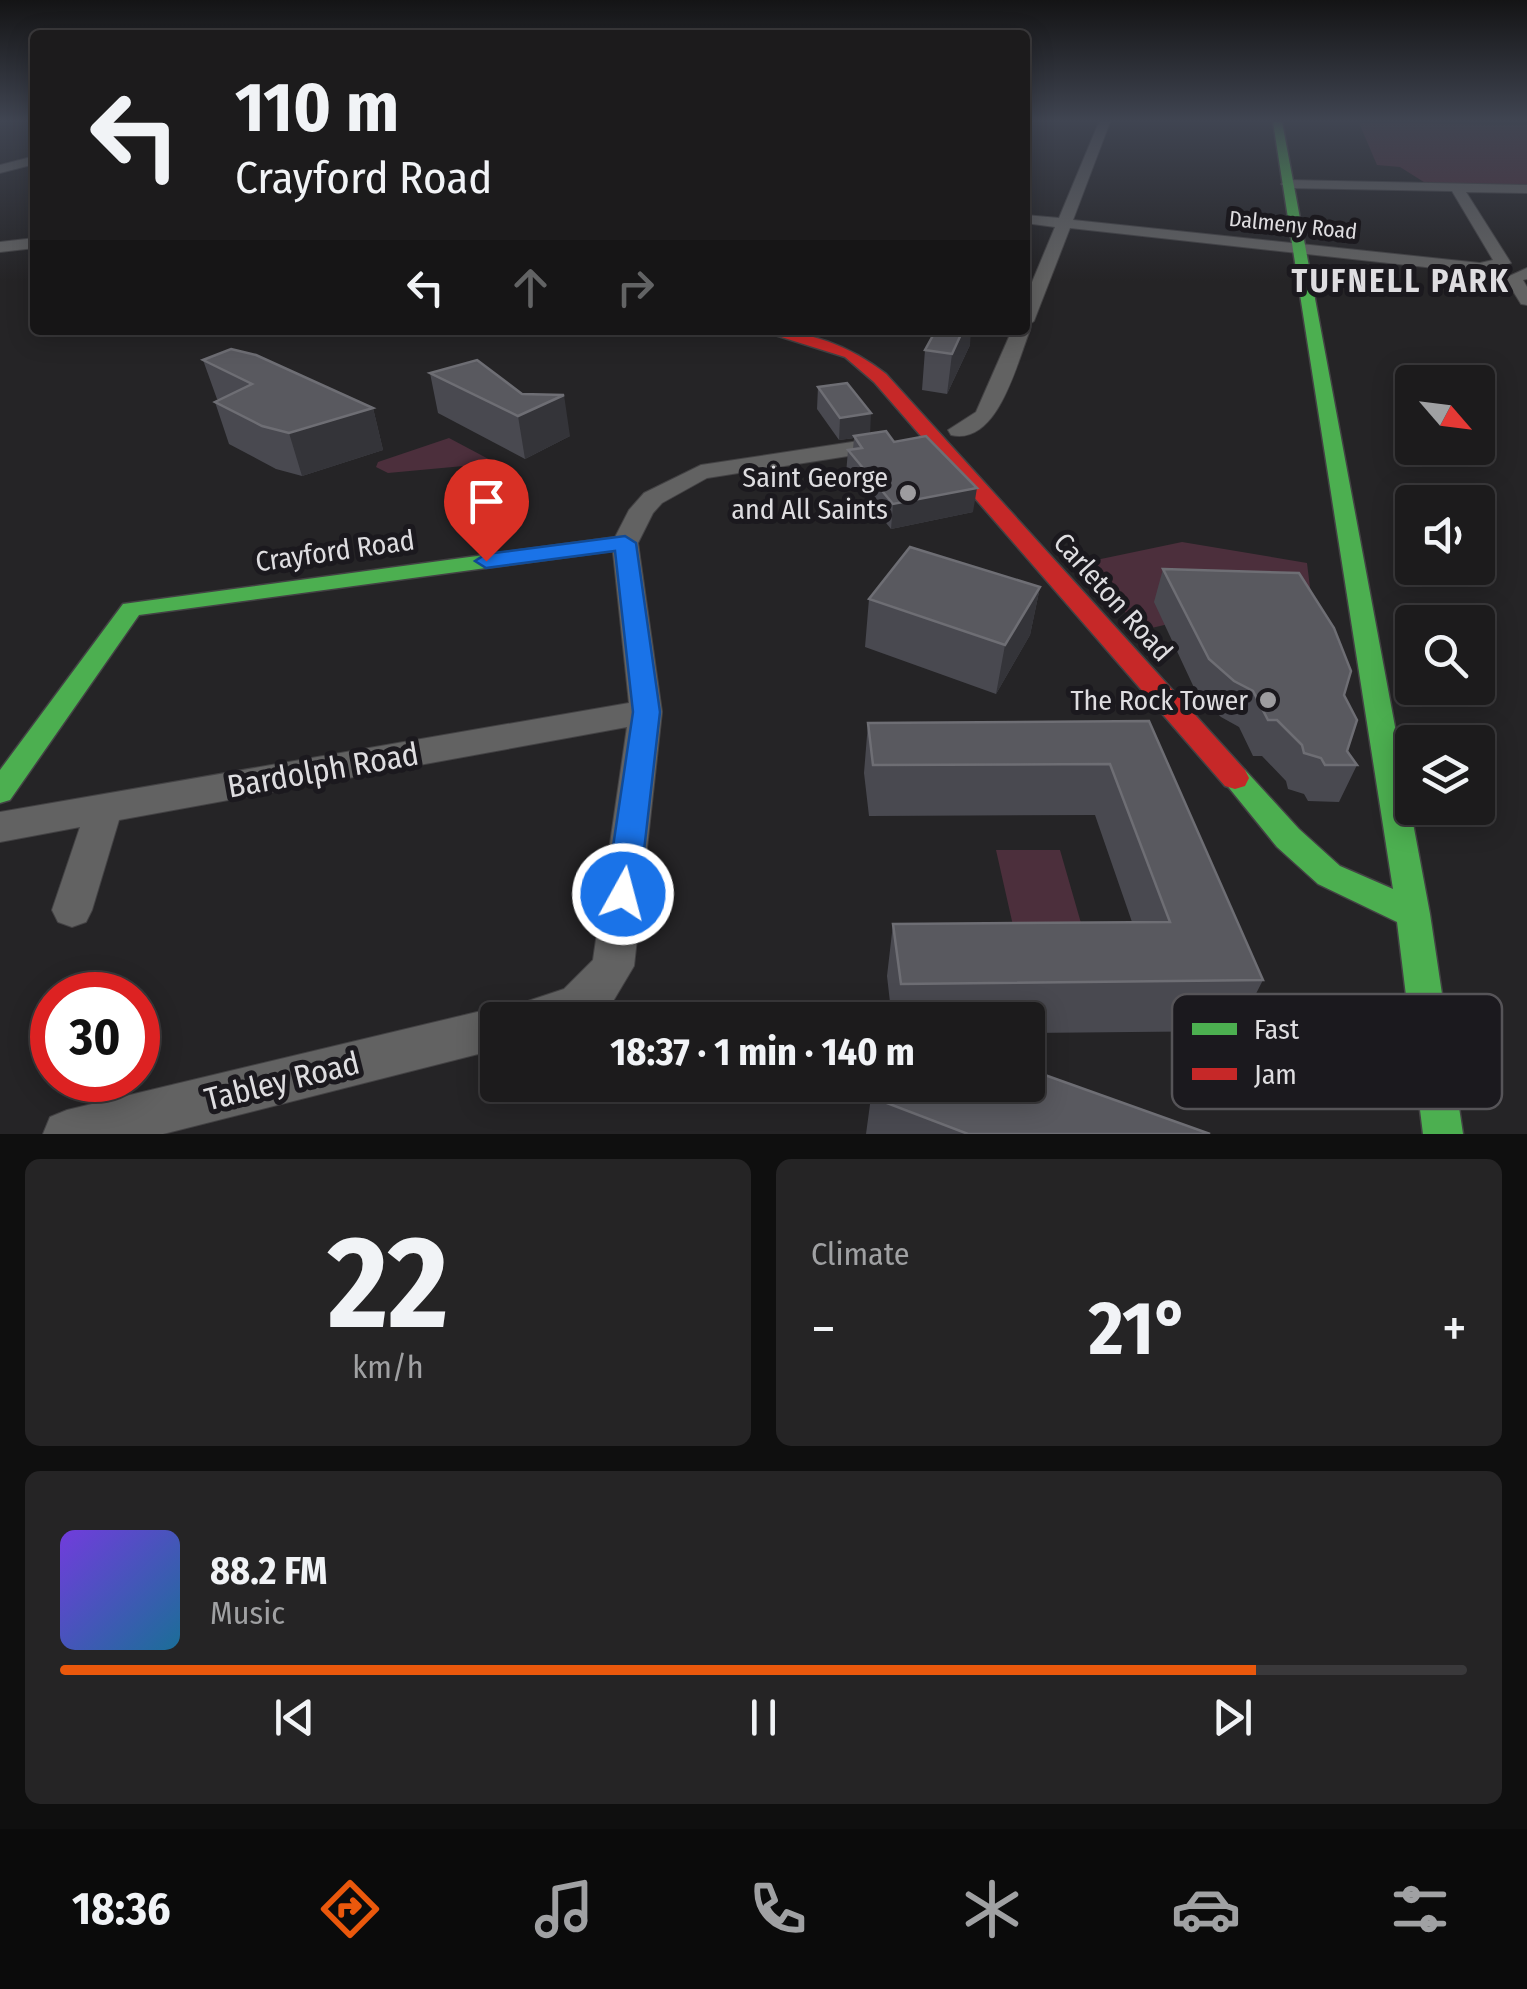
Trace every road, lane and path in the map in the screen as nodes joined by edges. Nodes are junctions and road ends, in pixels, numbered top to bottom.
1 (1085, 175) edge
2 (1286, 175) edge
3 (18, 180) dead end
4 (0, 182) edge
5 (1288, 184) junction
6 (1457, 188) junction
7 (1527, 190) edge
8 (1030, 219) edge
9 (1066, 223) junction
10 (30, 244) edge
11 (0, 247) edge
12 (1297, 248) junction
13 (1522, 274) edge
14 (1527, 300) edge
15 (1030, 309) edge
16 (784, 335) edge
17 (1019, 335) edge
18 (958, 430) dead end
19 (932, 437) junction
20 (625, 543) junction
21 (646, 712) junction
22 (0, 792) edge
23 (104, 809) junction
24 (0, 828) edge
25 (72, 910) dead end
26 (1413, 914) junction
27 (1424, 994) edge
28 (584, 1002) edge
29 (480, 1032) edge
30 (1440, 1109) edge
31 (67, 1134) edge
32 (1443, 1134) edge

1 - 9 street
2 - 5 street
3 - 4 street
5 - 6 street
5 - 12 street
6 - 7 street
6 - 12 street, Dalmeny Road
8 - 9 street, Dalmeny Road
9 - 12 street, Dalmeny Road
9 - 15 street
10 - 11 street
12 - 26 street
13 - 14 street
16 - 19 street, Carleton Road
17 - 18 street
19 - 20 street
19 - 26 street, Carleton Road
20 - 21 street
20 - 22 street, Crayford Road
21 - 23 street, Bardolph Road
21 - 28 street
23 - 24 street, Bardolph Road
23 - 25 street
26 - 27 street
29 - 31 street, Tabley Road
30 - 32 street

